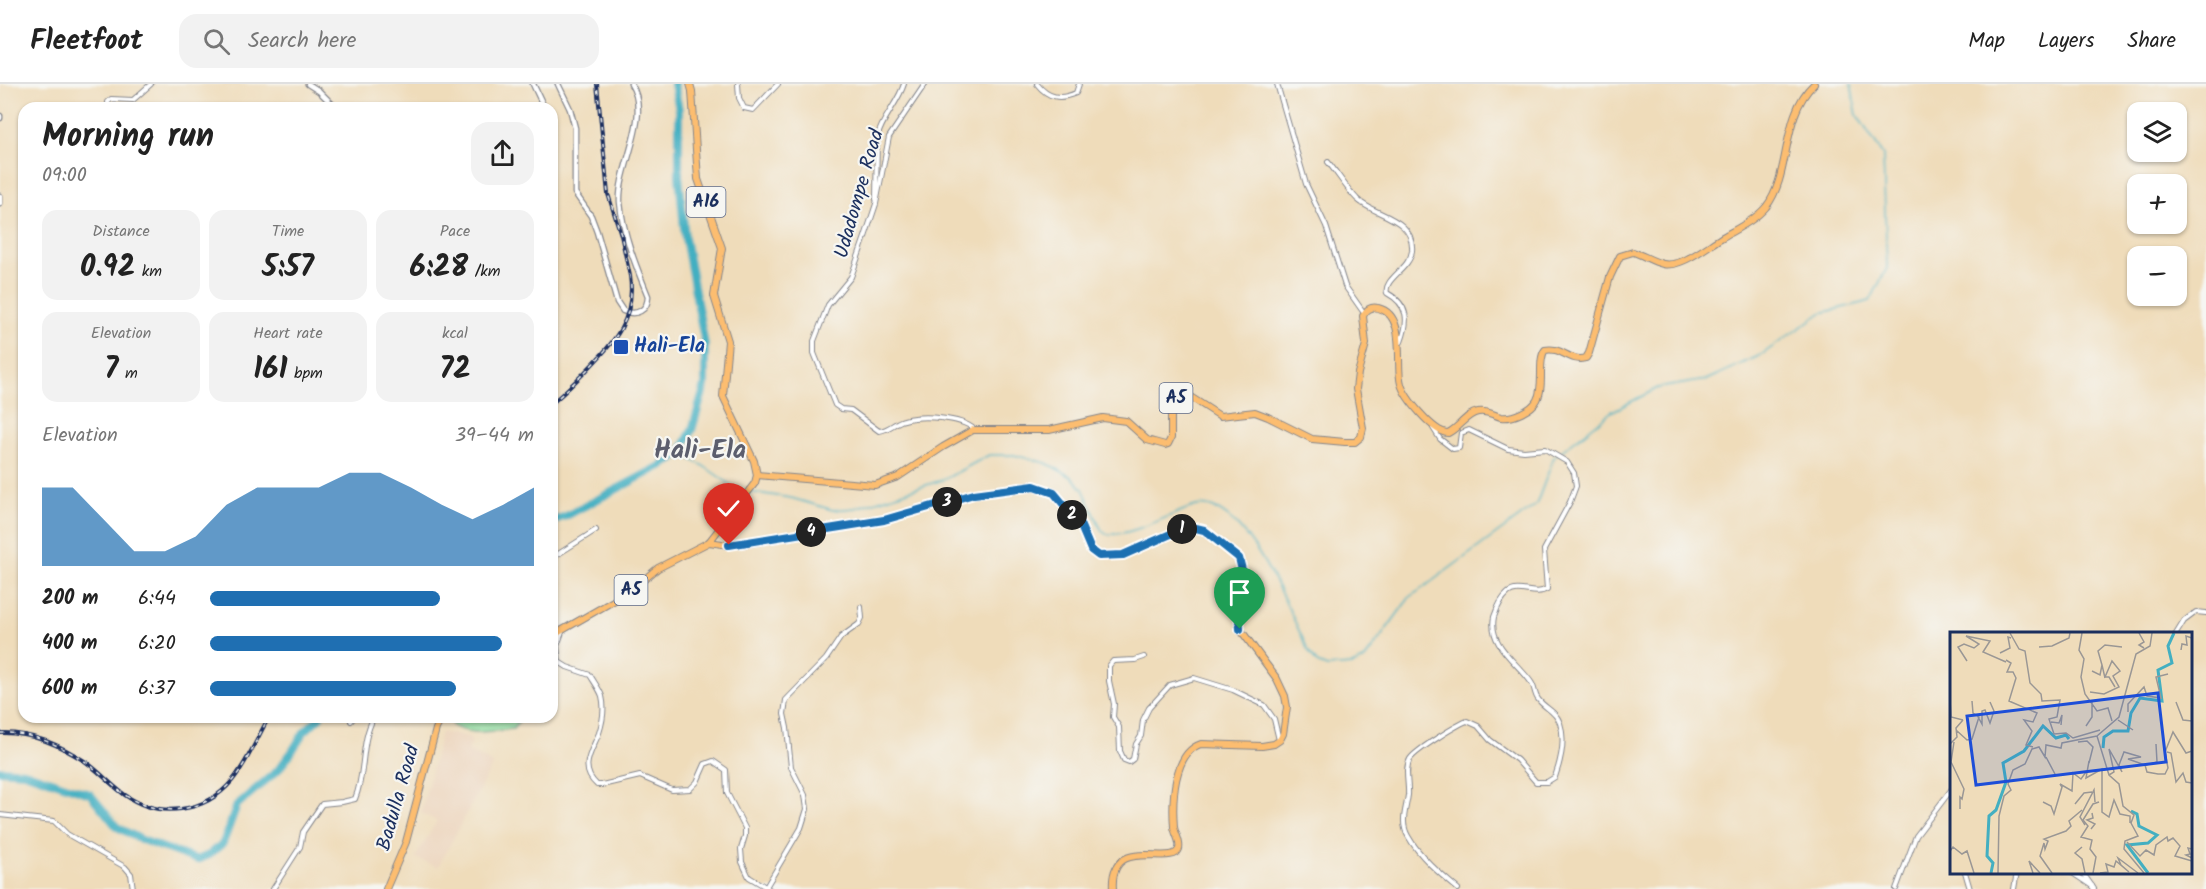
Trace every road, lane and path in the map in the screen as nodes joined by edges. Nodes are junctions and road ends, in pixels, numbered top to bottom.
1 (151, 84) edge
2 (308, 84) edge
3 (533, 84) edge
4 (558, 84) edge
5 (630, 84) edge
6 (690, 84) edge
7 (738, 84) edge
8 (778, 84) edge
9 (904, 84) edge
10 (925, 84) edge
11 (1037, 84) edge
12 (1079, 84) edge
13 (1277, 84) edge
14 (1814, 84) edge
15 (108, 102) edge
16 (330, 102) edge
17 (541, 102) edge
18 (1328, 162) dead end
19 (0, 196) edge
20 (0, 203) edge
21 (876, 204) junction
22 (1364, 313) junction
23 (1400, 343) junction
24 (1433, 427) junction
25 (975, 430) junction
26 (756, 475) junction
27 (596, 530) dead end
28 (709, 542) junction
29 (558, 554) edge
30 (861, 607) dead end
31 (2206, 613) edge
32 (563, 630) junction
33 (2177, 632) edge
34 (558, 633) edge
35 (558, 643) edge
36 (558, 654) edge
37 (1144, 657) dead end
38 (371, 723) edge
39 (439, 723) edge
40 (1280, 740) junction
41 (1950, 791) edge
42 (0, 815) edge
43 (1965, 874) edge
44 (2017, 874) edge
45 (2073, 874) edge
46 (2083, 874) edge
47 (2093, 887) edge
48 (768, 888) edge
49 (134, 889) edge
50 (273, 889) edge
51 (386, 889) edge
52 (1113, 889) edge
53 (1458, 889) edge
54 (1896, 889) edge
55 (1970, 889) edge
56 (2014, 889) edge

1 - 15 street
2 - 16 street
3 - 17 street
4 - 5 street
6 - 26 main road, A16
7 - 8 street
9 - 21 street
10 - 21 street, Udadompe Road
11 - 12 street
13 - 22 street
14 - 24 main road
18 - 23 street
19 - 20 street
21 - 25 street, Udadompe Road
22 - 23 main road
22 - 25 main road, A5
23 - 24 main road
24 - 53 street
25 - 26 main road, A5
26 - 28 main road, A5
27 - 29 street
28 - 32 main road, A5
28 - 40 main road
30 - 48 street
31 - 33 street
32 - 34 main road, A5
32 - 35 street
36 - 48 street
37 - 40 street
38 - 50 street
39 - 51 main road, Badulla Road
40 - 52 main road
41 - 54 street
42 - 49 street
43 - 55 street
44 - 56 street
45 - 47 street
46 - 47 street

